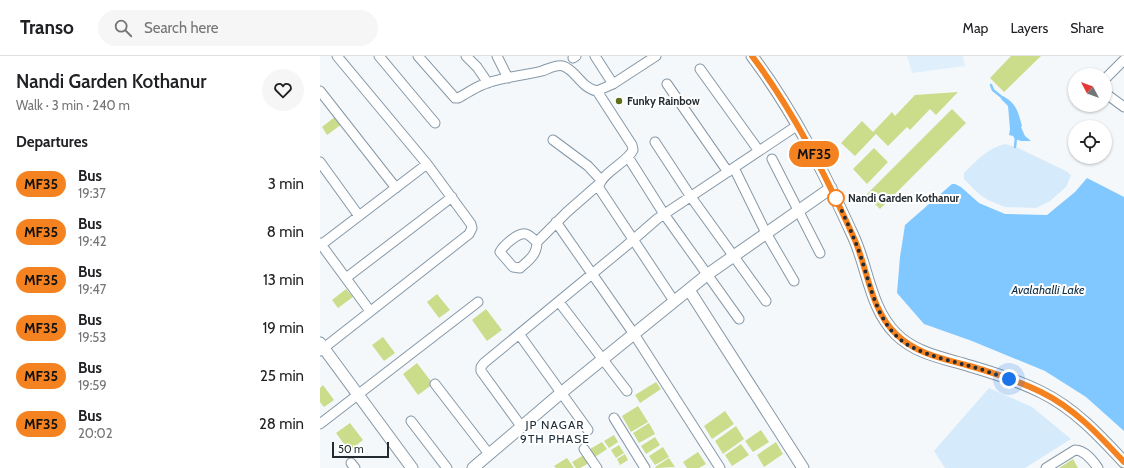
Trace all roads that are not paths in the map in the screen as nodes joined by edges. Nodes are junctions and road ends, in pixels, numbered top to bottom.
1 (337, 56) edge
2 (379, 56) edge
3 (418, 56) edge
4 (466, 56) edge
5 (497, 56) edge
6 (595, 56) edge
7 (656, 56) edge
8 (752, 56) edge
9 (1124, 60) edge
10 (700, 69) dead end
11 (1112, 72) edge
12 (508, 78) junction
13 (488, 83) junction
14 (613, 84) junction
15 (666, 84) dead end
16 (320, 91) edge
17 (597, 91) junction
18 (1112, 98) edge
19 (1124, 107) edge
20 (435, 123) dead end
21 (798, 125) junction
22 (553, 140) dead end
23 (655, 142) dead end
24 (759, 151) junction
25 (628, 157) junction
26 (772, 159) dead end
27 (320, 162) edge
28 (427, 164) junction
29 (731, 170) junction
30 (600, 182) junction
31 (396, 188) junction
32 (831, 188) junction
33 (452, 197) junction
34 (691, 197) junction
35 (797, 211) junction
36 (664, 214) junction
37 (359, 216) junction
38 (556, 222) junction
39 (766, 233) junction
40 (633, 240) junction
41 (536, 242) dead end
42 (321, 244) edge
43 (820, 253) dead end
44 (734, 255) junction
45 (593, 274) junction
46 (708, 274) junction
47 (346, 278) junction
48 (794, 281) dead end
49 (689, 290) junction
50 (674, 301) junction
51 (766, 301) dead end
52 (478, 302) dead end
53 (559, 302) junction
54 (370, 311) junction
55 (739, 319) dead end
56 (519, 334) junction
57 (634, 334) junction
58 (321, 348) edge
59 (602, 360) junction
60 (435, 384) dead end
61 (627, 391) dead end
62 (562, 393) junction
63 (358, 394) junction
64 (614, 418) dead end
65 (411, 421) dead end
66 (320, 424) edge
67 (521, 426) junction
68 (588, 430) dead end
69 (584, 449) dead end
70 (489, 454) junction
71 (1124, 462) edge
72 (412, 468) edge
73 (447, 468) edge
74 (473, 468) edge
75 (597, 468) edge
76 (645, 468) edge
77 (720, 468) edge
78 (802, 468) edge
79 (1046, 468) edge
80 (1098, 468) edge

1 - 28 street
2 - 20 street
3 - 13 street
4 - 13 street
5 - 12 street
6 - 14 street
7 - 14 street
8 - 21 street
9 - 11 street
10 - 24 street
12 - 13 street
12 - 17 street
14 - 17 street
15 - 29 street
16 - 31 street
17 - 25 street
18 - 19 street
21 - 24 street
21 - 32 street
22 - 30 street
23 - 34 street
24 - 29 street
25 - 30 street
25 - 36 street
26 - 35 street
27 - 37 street
28 - 31 street
28 - 33 street
29 - 34 street
29 - 39 street
30 - 38 street
30 - 40 street
31 - 37 street
32 - 35 street
32 - 71 street
33 - 47 street
33 - 54 street
34 - 36 street
34 - 44 street
35 - 39 street
35 - 43 street
36 - 40 street
36 - 46 street
37 - 42 street
38 - 41 street
38 - 45 street
39 - 44 street
39 - 48 street
40 - 45 street
40 - 50 street
42 - 47 street
44 - 46 street
44 - 51 street
45 - 53 street
45 - 57 street
46 - 49 street
46 - 55 street
47 - 54 street
49 - 50 street
49 - 78 street
50 - 57 street
52 - 63 street
53 - 56 street
53 - 59 street
54 - 58 street
56 - 62 street
56 - 67 street
57 - 59 street
57 - 77 street
58 - 63 street
59 - 61 street
59 - 62 street
60 - 70 street
62 - 67 street
62 - 68 street
63 - 66 street
63 - 72 street
64 - 76 street
65 - 73 street
67 - 70 street
69 - 75 street
70 - 74 street
79 - 80 street

